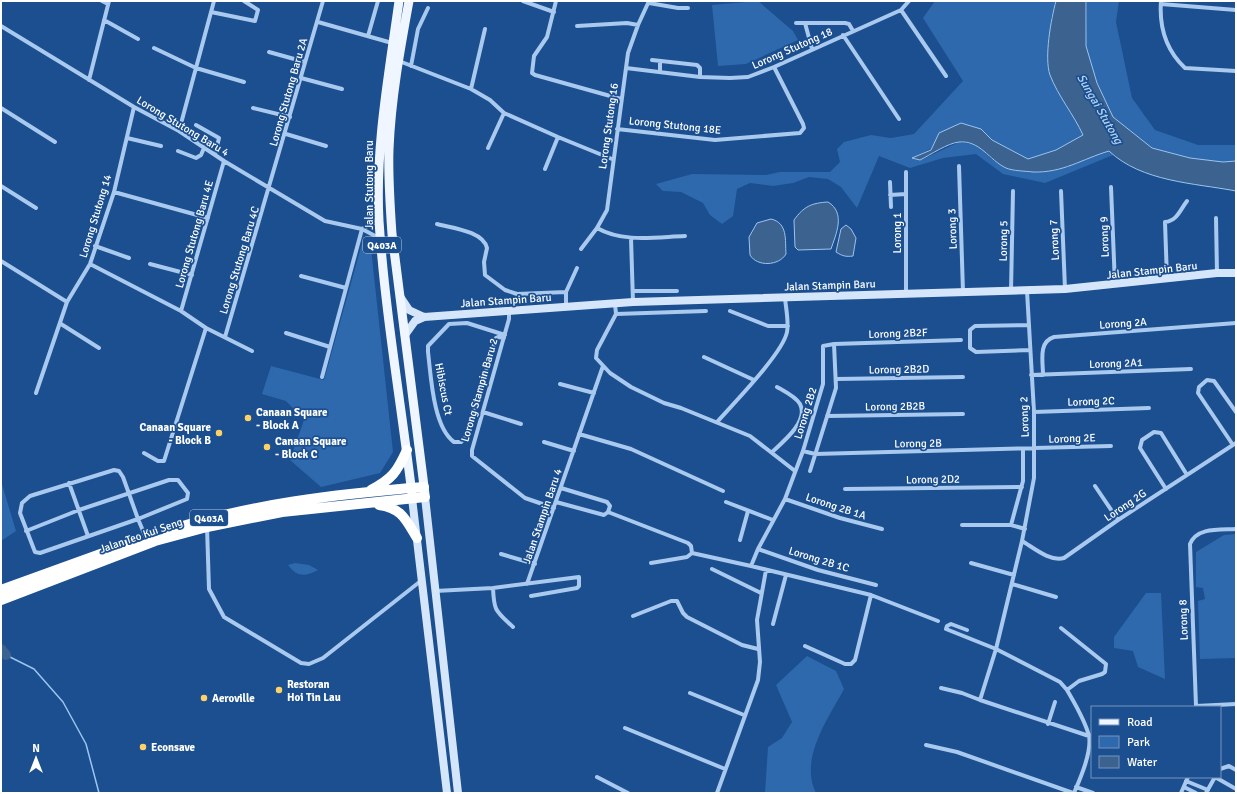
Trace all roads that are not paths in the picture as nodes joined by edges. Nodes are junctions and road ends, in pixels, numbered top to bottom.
1 (102, 1) edge
2 (214, 1) edge
3 (244, 1) edge
4 (324, 1) edge
5 (378, 1) edge
6 (398, 1) edge
7 (409, 1) edge
8 (523, 1) edge
9 (556, 1) edge
10 (909, 1) edge
11 (649, 2) edge
12 (1161, 2) edge
13 (108, 3) edge
14 (428, 8) dead end
15 (688, 8) dead end
16 (901, 10) junction
17 (1236, 10) edge
18 (212, 12) junction
19 (554, 12) junction
20 (104, 20) junction
21 (318, 22) junction
22 (796, 23) dead end
23 (805, 23) junction
24 (638, 25) junction
25 (1, 26) edge
26 (577, 26) dead end
27 (486, 28) dead end
28 (853, 31) junction
29 (843, 35) junction
30 (368, 36) junction
31 (138, 39) dead end
32 (392, 43) junction
33 (154, 48) dead end
34 (812, 49) junction
35 (269, 52) dead end
36 (652, 60) dead end
37 (399, 61) junction
38 (660, 61) junction
39 (305, 62) junction
40 (411, 66) junction
41 (774, 67) junction
42 (196, 68) junction
43 (626, 68) junction
44 (1236, 71) edge
45 (660, 72) junction
46 (946, 76) dead end
47 (700, 77) junction
48 (301, 78) junction
49 (89, 80) junction
50 (244, 82) dead end
51 (342, 89) dead end
52 (471, 89) junction
53 (621, 99) junction
54 (134, 107) junction
55 (1, 108) edge
56 (253, 108) dead end
57 (504, 113) junction
58 (290, 117) junction
59 (899, 119) dead end
60 (196, 125) dead end
61 (617, 128) junction
62 (179, 131) junction
63 (286, 134) junction
64 (558, 137) junction
65 (127, 138) junction
66 (54, 142) dead end
67 (161, 146) dead end
68 (326, 146) dead end
69 (204, 148) junction
70 (488, 148) dead end
71 (178, 151) dead end
72 (215, 155) junction
73 (612, 159) junction
74 (224, 161) junction
75 (960, 166) dead end
76 (545, 169) dead end
77 (906, 172) dead end
78 (890, 182) dead end
79 (1, 186) edge
80 (270, 187) junction
81 (1111, 187) dead end
82 (1013, 191) dead end
83 (1061, 191) dead end
84 (114, 192) junction
85 (906, 194) junction
86 (890, 195) junction
87 (1187, 201) dead end
88 (890, 207) dead end
89 (36, 208) dead end
90 (208, 218) junction
91 (1216, 218) dead end
92 (379, 220) junction
93 (438, 224) dead end
94 (597, 228) junction
95 (362, 229) junction
96 (685, 236) dead end
97 (631, 238) junction
98 (382, 242) junction
99 (95, 246) junction
100 (581, 249) dead end
101 (129, 258) dead end
102 (1, 261) edge
103 (90, 264) junction
104 (150, 264) dead end
105 (577, 268) dead end
106 (1217, 273) junction
107 (1236, 274) edge
108 (192, 275) junction
109 (301, 276) dead end
110 (1167, 279) junction
111 (1115, 285) junction
112 (346, 288) junction
113 (1066, 289) junction
114 (633, 291) junction
115 (677, 291) dead end
116 (1011, 291) junction
117 (1027, 291) junction
118 (566, 292) junction
119 (963, 292) junction
120 (906, 294) junction
121 (402, 298) junction
122 (785, 298) junction
123 (67, 302) junction
124 (633, 302) junction
125 (615, 304) junction
126 (566, 306) junction
127 (181, 311) junction
128 (508, 311) junction
129 (706, 311) dead end
130 (730, 311) dead end
131 (616, 314) junction
132 (424, 317) junction
133 (1236, 323) edge
134 (61, 324) junction
135 (788, 326) junction
136 (1029, 326) junction
137 (206, 328) junction
138 (286, 332) dead end
139 (405, 335) junction
140 (504, 336) junction
141 (225, 337) junction
142 (961, 340) dead end
143 (834, 344) junction
144 (330, 347) junction
145 (99, 348) dead end
146 (1030, 350) junction
147 (252, 351) dead end
148 (704, 357) dead end
149 (603, 366) junction
150 (1191, 370) dead end
151 (1031, 374) junction
152 (1043, 375) junction
153 (322, 377) dead end
154 (963, 377) dead end
155 (836, 379) junction
156 (754, 380) junction
157 (560, 384) dead end
158 (777, 387) dead end
159 (594, 393) junction
160 (36, 394) dead end
161 (1149, 408) dead end
162 (483, 412) junction
163 (1034, 412) junction
164 (1236, 412) edge
165 (963, 414) dead end
166 (827, 416) junction
167 (717, 422) junction
168 (521, 424) dead end
169 (579, 434) junction
170 (544, 442) dead end
171 (1234, 444) edge
172 (1110, 446) dead end
173 (1034, 448) junction
174 (1023, 449) junction
175 (407, 450) junction
176 (574, 450) junction
177 (803, 451) junction
178 (772, 452) junction
179 (144, 453) dead end
180 (815, 454) junction
181 (796, 471) junction
182 (810, 471) dead end
183 (1187, 475) junction
184 (69, 483) junction
185 (1095, 486) dead end
186 (1022, 487) junction
187 (561, 488) junction
188 (845, 489) dead end
189 (1166, 489) junction
190 (723, 491) dead end
191 (367, 492) junction
192 (424, 492) junction
193 (128, 493) junction
194 (412, 493) junction
195 (785, 499) junction
196 (556, 502) junction
197 (726, 502) dead end
198 (368, 503) junction
199 (554, 508) junction
200 (79, 510) junction
201 (748, 511) junction
202 (608, 512) junction
203 (138, 519) junction
204 (773, 520) junction
205 (1118, 520) junction
206 (962, 525) dead end
207 (1011, 525) junction
208 (207, 527) junction
209 (882, 529) dead end
210 (1025, 529) junction
211 (1236, 529) edge
212 (26, 531) junction
213 (88, 536) junction
214 (146, 538) junction
215 (417, 538) junction
216 (740, 540) dead end
217 (1022, 541) junction
218 (758, 549) junction
219 (692, 553) junction
220 (501, 554) dead end
221 (972, 563) dead end
222 (534, 564) junction
223 (651, 564) dead end
224 (751, 566) junction
225 (712, 569) dead end
226 (766, 570) junction
227 (786, 575) junction
228 (1014, 575) junction
229 (422, 580) junction
230 (528, 584) junction
231 (1012, 584) junction
232 (876, 585) dead end
233 (493, 588) junction
234 (18, 589) junction
235 (1, 590) edge
236 (435, 591) junction
237 (761, 593) junction
238 (531, 596) dead end
239 (871, 596) junction
240 (1056, 597) dead end
241 (1, 600) edge
242 (633, 616) dead end
243 (938, 621) dead end
244 (773, 624) dead end
245 (513, 627) dead end
246 (1061, 628) dead end
247 (967, 630) dead end
248 (805, 646) dead end
249 (758, 649) junction
250 (996, 649) junction
251 (941, 688) dead end
252 (1067, 690) junction
253 (690, 693) dead end
254 (980, 700) junction
255 (1055, 702) dead end
256 (1236, 704) edge
257 (1196, 706) edge
258 (744, 715) junction
259 (1048, 724) junction
260 (625, 728) dead end
261 (1090, 736) edge
262 (926, 745) dead end
263 (1221, 769) edge
264 (725, 770) junction
265 (1236, 770) edge
266 (597, 777) dead end
267 (1214, 778) edge
268 (1217, 778) edge
269 (1187, 779) edge
270 (1076, 787) junction
271 (1184, 788) junction
272 (1236, 789) edge
273 (1207, 792) edge
274 (447, 793) edge
275 (458, 793) edge
276 (628, 793) edge
277 (717, 793) edge
278 (1073, 793) edge
279 (1094, 793) edge
280 (1181, 793) edge
281 (1196, 793) edge

1 - 13 street
2 - 18 street
3 - 18 street
4 - 21 street, Lorong Stutong Baru 2A
5 - 30 street
6 - 32 main road, Jalan Stutong Baru / Q403A
7 - 37 main road, Jalan Stutong Baru
8 - 19 street
9 - 19 street
10 - 16 street, Lorong Stutong 18
11 - 15 street
11 - 24 street, Lorong Stutong 16
12 - 17 street
12 - 44 street
13 - 20 street
14 - 40 street
16 - 28 street, Lorong Stutong 18
16 - 46 street
18 - 42 street
19 - 53 street
20 - 31 street
20 - 49 street
21 - 30 street
21 - 39 street, Lorong Stutong Baru 2A
22 - 23 street
23 - 28 street
23 - 34 street
24 - 26 street
24 - 43 street, Lorong Stutong 16
25 - 49 street, Lorong Stutong Baru 4
27 - 52 street
28 - 29 street, Lorong Stutong 18
29 - 34 street, Lorong Stutong 18
29 - 59 street
30 - 32 street
32 - 92 main road, Jalan Stutong Baru / Q403A
33 - 42 street
34 - 41 street, Lorong Stutong 18
35 - 39 street
36 - 38 street
37 - 40 street
37 - 121 main road, Jalan Stutong Baru
38 - 45 street
38 - 47 street
39 - 48 street, Lorong Stutong Baru 2A
40 - 52 street
41 - 47 street, Lorong Stutong 18
41 - 61 street, Lorong Stutong 18E
42 - 50 street
42 - 62 street
43 - 45 street, Lorong Stutong 18
43 - 53 street, Lorong Stutong 16
45 - 47 street, Lorong Stutong 18
48 - 51 street
48 - 58 street, Lorong Stutong Baru 2A
49 - 54 street, Lorong Stutong Baru 4
52 - 57 street
53 - 61 street, Lorong Stutong 16
54 - 62 street, Lorong Stutong Baru 4
54 - 65 street, Lorong Stutong 14
55 - 66 street
56 - 58 street
57 - 64 street
57 - 70 street
58 - 63 street, Lorong Stutong Baru 2A
60 - 72 street
61 - 73 street, Lorong Stutong 16
62 - 69 street, Lorong Stutong Baru 4
63 - 68 street
63 - 80 street, Lorong Stutong Baru 2A
64 - 73 street
64 - 76 street
65 - 67 street
65 - 84 street, Lorong Stutong 14
69 - 71 street
69 - 72 street, Lorong Stutong Baru 4
72 - 74 street, Lorong Stutong Baru 4
73 - 94 street, Lorong Stutong 16
74 - 80 street, Lorong Stutong Baru 4
74 - 90 street, Lorong Stutong Baru 4E
75 - 119 street, Lorong 3
77 - 85 street, Lorong 1
78 - 86 street
79 - 89 street
80 - 95 street, Lorong Stutong Baru 4
80 - 141 street, Lorong Stutong Baru 4C
81 - 111 street, Lorong 9
82 - 116 street, Lorong 5
83 - 113 street, Lorong 7
84 - 90 street
84 - 99 street, Lorong Stutong 14
85 - 86 street
85 - 120 street, Lorong 1
86 - 88 street
87 - 110 street
90 - 108 street, Lorong Stutong Baru 4E
91 - 106 street
92 - 95 street
92 - 98 main road, Jalan Stutong Baru / Q403A
93 - 118 street
94 - 97 street
94 - 100 street, Lorong Stutong 16
95 - 98 street, Lorong Stutong Baru 4
95 - 112 street
96 - 97 street
97 - 114 street
98 - 175 main road, Jalan Stutong Baru / Q403A
99 - 101 street
99 - 103 street, Lorong Stutong 14
102 - 123 street
103 - 123 street, Lorong Stutong 14
103 - 127 street
104 - 108 street
105 - 118 street
106 - 107 street, Jalan Stampin Baru
106 - 110 street, Jalan Stampin Baru
108 - 127 street, Lorong Stutong Baru 4E
109 - 112 street
110 - 111 street, Jalan Stampin Baru
111 - 113 street, Jalan Stampin Baru
112 - 144 street
113 - 117 street, Jalan Stampin Baru
114 - 115 street
114 - 124 street
116 - 117 street, Jalan Stampin Baru
116 - 119 street, Jalan Stampin Baru
117 - 136 street, Lorong 2
118 - 126 street
119 - 120 street, Jalan Stampin Baru
120 - 122 street, Jalan Stampin Baru
121 - 132 street
121 - 139 main road, Jalan Stutong Baru
122 - 124 street, Jalan Stampin Baru
122 - 135 street
123 - 134 street, Lorong Stutong 14
124 - 125 street, Jalan Stampin Baru
125 - 126 street, Jalan Stampin Baru
125 - 131 street
126 - 128 street, Jalan Stampin Baru
127 - 137 street
128 - 132 street, Jalan Stampin Baru
128 - 140 street, Lorong Stampin Baru 2
129 - 131 street
130 - 135 street
131 - 149 street
132 - 139 street
133 - 152 street, Lorong 2A
134 - 145 street
134 - 160 street, Lorong Stutong 14
135 - 156 street
136 - 146 street, Lorong 2
136 - 146 street
137 - 141 street
137 - 179 street
138 - 144 street
139 - 192 main road, Jalan Stutong Baru
140 - 140 street, Hibiscus Ct
140 - 162 street, Lorong Stampin Baru 2
141 - 147 street
142 - 143 street, Lorong 2B2F
143 - 155 street
143 - 177 street, Lorong 2B2
144 - 153 street
146 - 151 street, Lorong 2
148 - 156 street
149 - 159 street, Jalan Stampin Baru 4
149 - 167 street
150 - 152 street, Lorong 2A1
151 - 152 street, Lorong 2A1
151 - 163 street, Lorong 2
154 - 155 street, Lorong 2B2D
155 - 166 street
156 - 167 street
157 - 159 street
158 - 178 street
159 - 169 street, Jalan Stampin Baru 4
161 - 163 street, Lorong 2C
162 - 168 street
162 - 199 street, Lorong Stampin Baru 2
163 - 173 street, Lorong 2
164 - 171 street
165 - 166 street, Lorong 2B2B
166 - 180 street
167 - 178 street
169 - 176 street, Jalan Stampin Baru 4
169 - 190 street
170 - 176 street
171 - 183 street, Lorong 2G
172 - 173 street, Lorong 2E
173 - 174 street, Lorong 2B
173 - 210 street, Lorong 2
174 - 180 street, Lorong 2B
174 - 186 street
175 - 191 highway
175 - 194 main road, Jalan Stutong Baru / Q403A
176 - 187 street, Jalan Stampin Baru 4
177 - 180 street, Lorong 2B
177 - 181 street, Lorong 2B2
178 - 181 street
180 - 182 street
181 - 195 street, Lorong 2B2
183 - 189 street, Lorong 2G
183 - 189 street
184 - 193 street
184 - 200 street
184 - 212 street
185 - 205 street
186 - 188 street, Lorong 2D2
186 - 207 street
187 - 196 street, Jalan Stampin Baru 4
187 - 202 street
189 - 205 street, Lorong 2G
191 - 194 highway, Jalan Teo Kui Seng / Q403A
191 - 214 highway, Jalan Teo Kui Seng / Q403A
192 - 194 highway
192 - 236 street
193 - 200 street
193 - 203 street
193 - 203 street
194 - 198 highway, Jalan Teo Kui Seng
194 - 215 street
195 - 204 street, Lorong 2B2
195 - 209 street, Lorong 2B 1A
196 - 199 street, Jalan Stampin Baru 4
196 - 202 street
197 - 201 street
198 - 208 highway, Jalan Teo Kui Seng
198 - 215 highway
199 - 222 street, Jalan Stampin Baru 4
200 - 212 street
200 - 213 street
201 - 204 street
201 - 216 street
202 - 219 street
203 - 213 street
203 - 214 street
204 - 218 street, Lorong 2B2
205 - 217 street, Lorong 2G
206 - 207 street
207 - 210 street
208 - 229 street
208 - 234 highway, Jalan Teo Kui Seng
210 - 217 street, Lorong 2
211 - 257 street, Lorong 8
212 - 213 street
214 - 234 highway, Jalan Teo Kui Seng / Q403A
215 - 229 street
217 - 228 street, Lorong 2
218 - 224 street, Lorong 2B2
218 - 232 street, Lorong 2B 1C
219 - 223 street
219 - 224 street
220 - 222 street
221 - 228 street
222 - 230 street, Jalan Stampin Baru 4
224 - 226 street
225 - 237 street
226 - 227 street
226 - 237 street
227 - 239 street
227 - 244 street
228 - 231 street, Lorong 2
229 - 274 street
230 - 233 street
230 - 238 street
231 - 240 street
231 - 250 street, Lorong 2
233 - 236 street
233 - 245 street
234 - 235 highway, Jalan Teo Kui Seng / Q403A
234 - 241 highway, Jalan Teo Kui Seng
236 - 275 street
237 - 249 street
239 - 243 street
239 - 248 street
242 - 249 street
246 - 252 street
247 - 250 street
249 - 258 street
250 - 252 street
250 - 254 street, Lorong 2
251 - 254 street
252 - 261 street
253 - 258 street
254 - 259 street
255 - 259 street
256 - 257 street, Lorong 8
258 - 264 street
259 - 261 street
260 - 264 street
261 - 270 street
262 - 278 street
263 - 265 street
264 - 277 street
266 - 276 street
267 - 273 street
268 - 272 street
269 - 271 street
269 - 273 street
270 - 278 street
270 - 279 street
271 - 280 street
271 - 281 street

